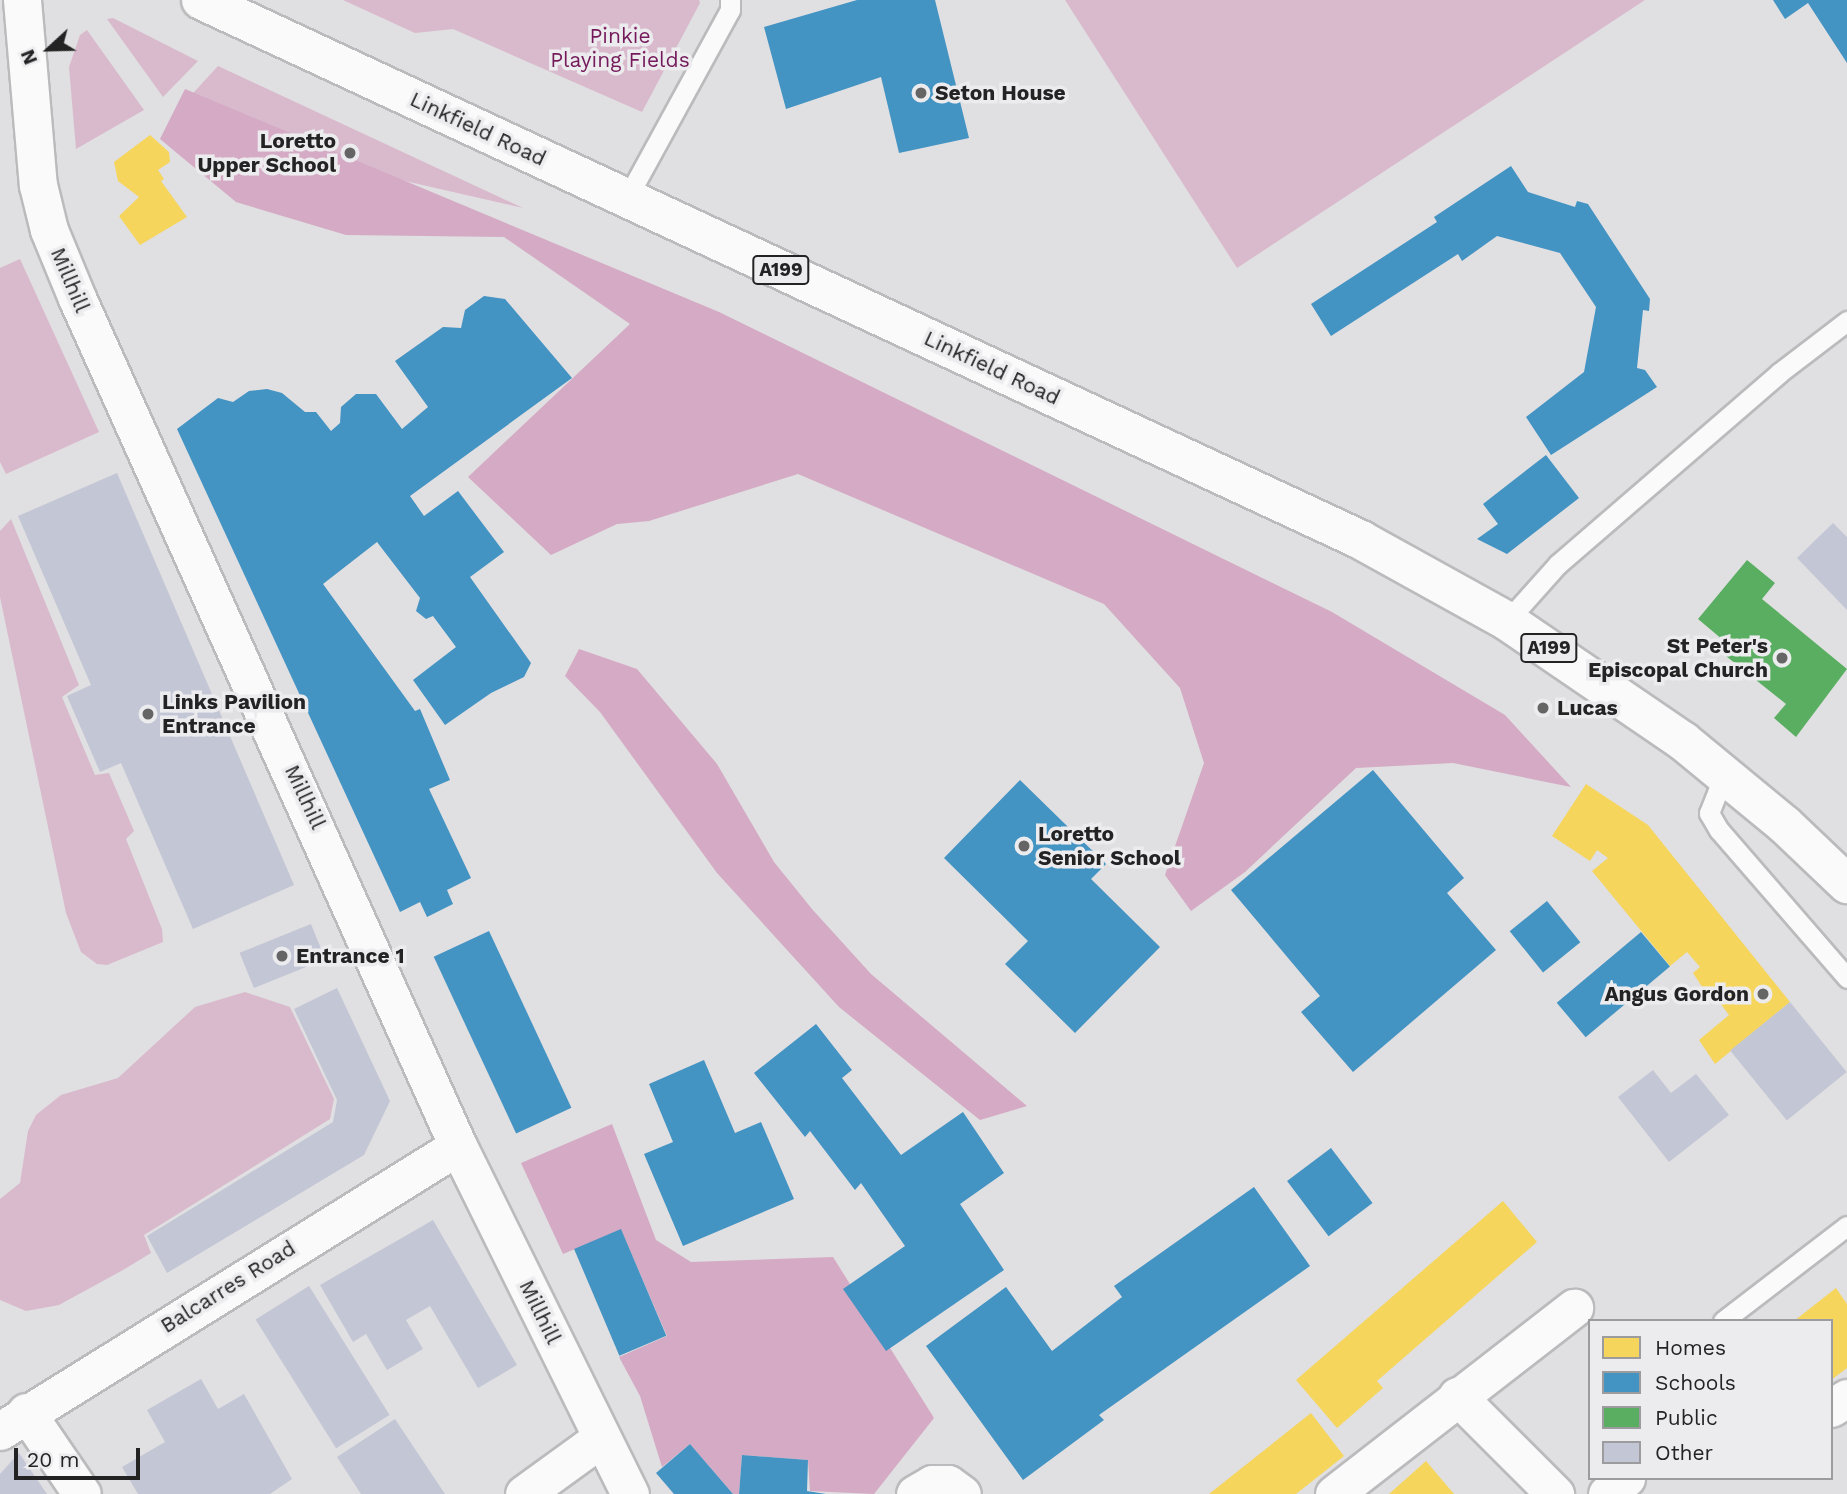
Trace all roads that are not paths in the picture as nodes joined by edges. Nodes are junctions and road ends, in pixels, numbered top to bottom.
1 (22, 0) edge
2 (201, 0) edge
3 (730, 0) edge
4 (627, 198) junction
5 (1847, 321) edge
6 (1507, 621) junction
7 (1737, 784) junction
8 (1847, 884) edge
9 (1847, 978) edge
10 (458, 1146) junction
11 (1847, 1226) edge
12 (1574, 1308) dead end
13 (1726, 1319) edge
14 (1457, 1396) junction
15 (13, 1421) edge
16 (601, 1438) junction
17 (1624, 1480) edge
18 (82, 1494) edge
19 (524, 1494) edge
20 (630, 1494) edge
21 (915, 1494) edge
22 (962, 1494) edge
23 (1334, 1494) edge
24 (1555, 1494) edge
25 (1607, 1494) edge

1 - 10 street, Millhill
2 - 4 main road, Linkfield Road / A199
3 - 4 lane
4 - 6 main road, Linkfield Road / A199
5 - 6 lane
6 - 7 main road, Linkfield Road / A199
7 - 8 main road, A199
7 - 9 lane
10 - 15 street, Balcarres Road
10 - 16 street, Millhill
11 - 13 lane
12 - 14 street
14 - 23 street
14 - 24 street
15 - 18 street
16 - 19 street
16 - 20 street, Millhill
17 - 25 street
21 - 22 street

